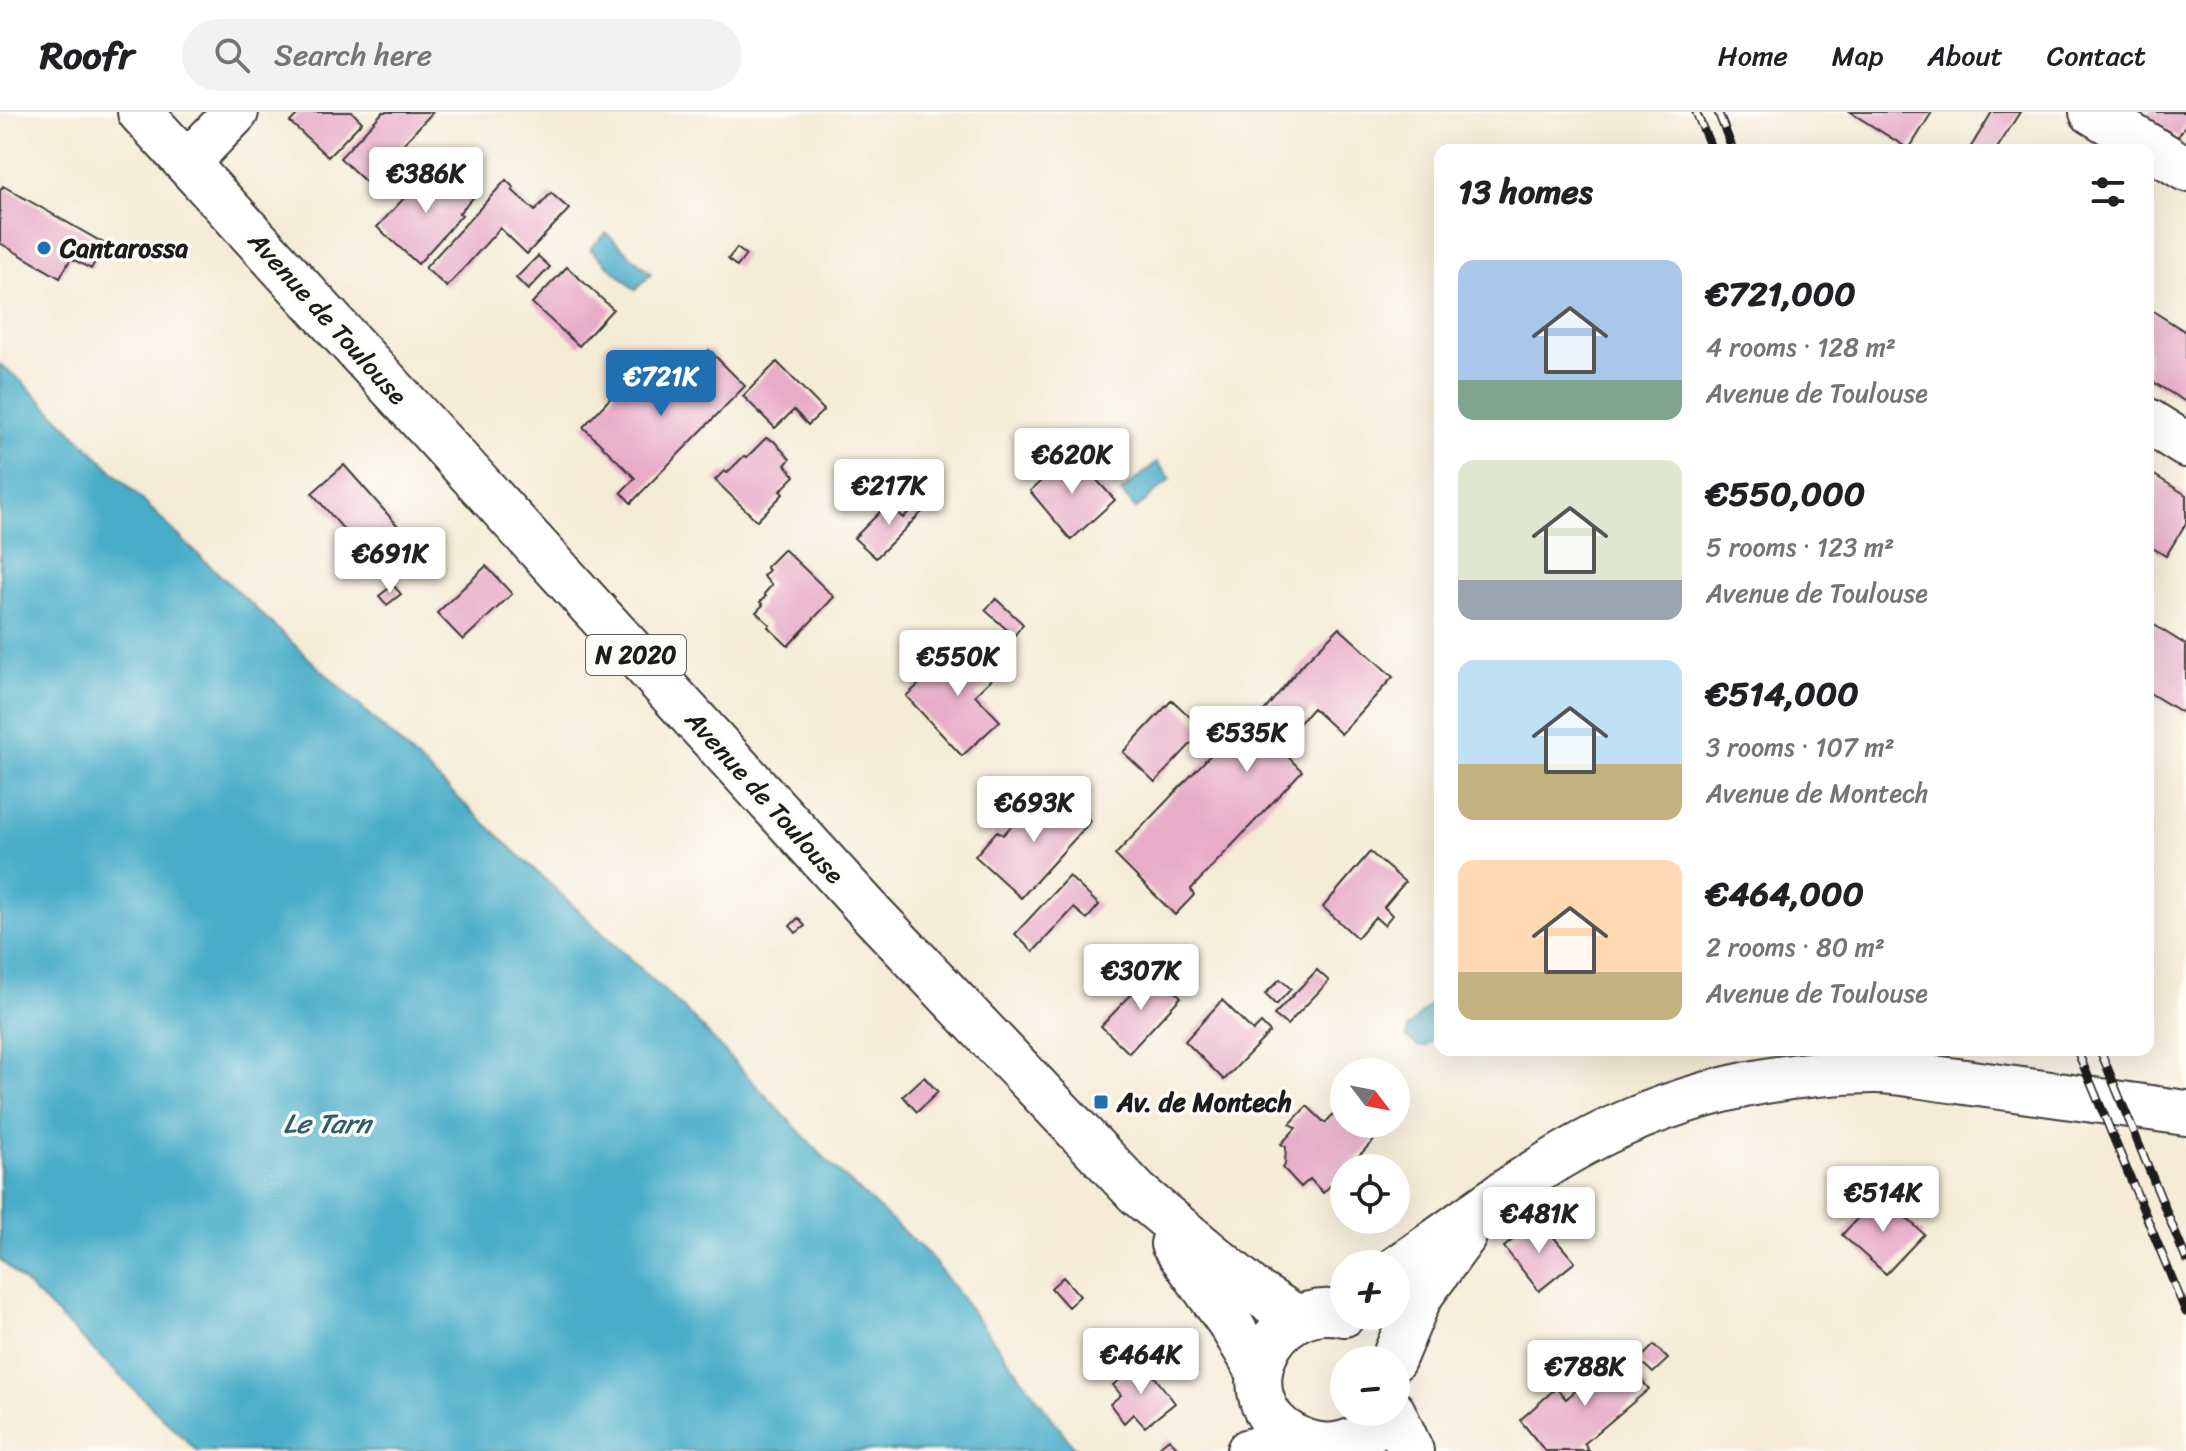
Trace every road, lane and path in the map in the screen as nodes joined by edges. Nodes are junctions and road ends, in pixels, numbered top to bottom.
1 (140, 112) edge
2 (236, 112) edge
3 (2092, 112) edge
4 (2145, 144) edge
5 (2154, 150) edge
6 (187, 163) junction
7 (2186, 169) edge
8 (2154, 425) edge
9 (2186, 445) edge
10 (2186, 1113) edge
11 (1137, 1193) junction
12 (1484, 1208) junction
13 (1410, 1259) edge
14 (1330, 1312) edge
15 (1297, 1318) junction
16 (1398, 1346) edge
17 (1263, 1389) junction
18 (1373, 1426) edge
19 (1399, 1426) edge
20 (1321, 1446) edge
21 (1249, 1451) edge
22 (1411, 1451) edge

1 - 6 main road, Avenue de Toulouse / N 2020
2 - 6 main road
3 - 4 main road
5 - 7 main road
6 - 11 main road, Avenue de Toulouse / N 2020
8 - 9 main road
10 - 12 main road
11 - 15 main road, Avenue de Toulouse
11 - 17 main road, Avenue de Toulouse
12 - 13 main road
12 - 16 main road
14 - 15 main road
15 - 17 main road
17 - 20 main road, Avenue de Toulouse
17 - 21 main road
18 - 20 main road
19 - 22 main road
20 - 21 main road

